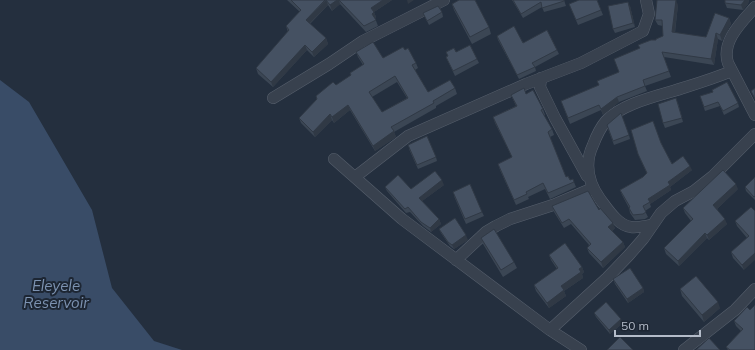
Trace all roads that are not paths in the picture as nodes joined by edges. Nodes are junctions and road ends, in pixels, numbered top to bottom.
1 (444, 0) edge
2 (646, 0) edge
3 (755, 8) edge
4 (732, 71) junction
5 (541, 78) junction
6 (273, 98) dead end
7 (755, 115) edge
8 (755, 134) edge
9 (334, 159) dead end
10 (355, 177) junction
11 (591, 184) junction
12 (652, 225) junction
13 (456, 260) junction
14 (755, 289) edge
15 (550, 330) junction
16 (581, 350) edge
17 (684, 350) edge

1 - 6 street
2 - 5 street
3 - 4 street
4 - 7 street
4 - 11 street
5 - 10 street
5 - 11 street
8 - 12 street
9 - 10 street
10 - 13 street
11 - 12 street
11 - 13 street
12 - 15 street
13 - 15 street
14 - 17 street
15 - 16 street

